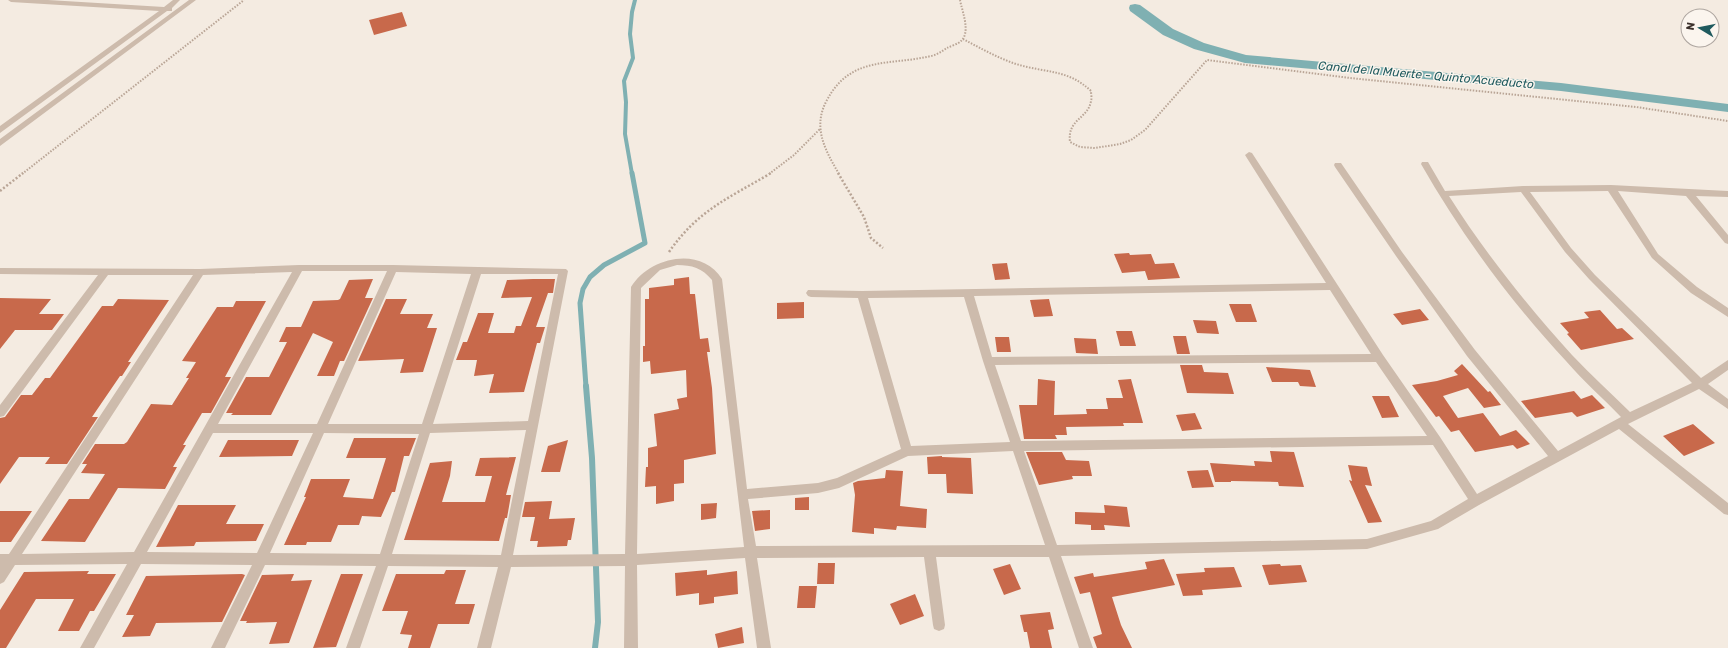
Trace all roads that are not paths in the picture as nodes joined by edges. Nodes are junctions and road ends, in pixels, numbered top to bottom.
1 (11, 0) edge
2 (177, 0) edge
3 (193, 0) edge
4 (166, 9) junction
5 (181, 10) junction
6 (0, 130) edge
7 (0, 143) edge
8 (1249, 155) dead end
9 (1425, 164) dead end
10 (1338, 165) dead end
11 (1611, 188) junction
12 (1523, 189) junction
13 (1689, 193) junction
14 (1442, 194) junction
15 (1728, 194) edge
16 (1728, 241) edge
17 (299, 268) junction
18 (393, 268) junction
19 (477, 271) junction
20 (4, 272) edge
21 (105, 272) junction
22 (200, 272) junction
23 (0, 281) edge
24 (1333, 286) junction
25 (810, 293) dead end
26 (968, 294) junction
27 (862, 296) junction
28 (1728, 313) edge
29 (1379, 358) junction
30 (988, 361) junction
31 (1728, 364) edge
32 (1700, 384) junction
33 (1728, 405) edge
34 (0, 413) edge
35 (1625, 420) junction
36 (532, 425) junction
37 (210, 428) junction
38 (319, 429) junction
39 (426, 429) junction
40 (1436, 440) junction
41 (1017, 446) junction
42 (907, 451) junction
43 (1556, 457) junction
44 (742, 494) junction
45 (1475, 501) junction
46 (1728, 510) edge
47 (929, 551) junction
48 (1053, 551) junction
49 (752, 552) junction
50 (138, 558) junction
51 (261, 559) junction
52 (6, 560) edge
53 (384, 560) junction
54 (631, 560) junction
55 (506, 561) junction
56 (0, 578) edge
57 (939, 625) dead end
58 (87, 648) edge
59 (218, 648) edge
60 (352, 648) edge
61 (484, 648) edge
62 (631, 648) edge
63 (764, 648) edge
64 (1086, 648) edge

1 - 4 street
2 - 4 street
3 - 5 street
4 - 5 street
4 - 6 street
5 - 7 street
8 - 24 street
9 - 14 street
10 - 43 street
11 - 12 street
11 - 13 street
11 - 28 street
12 - 14 street
12 - 32 street
13 - 15 street
13 - 16 street
14 - 35 street
17 - 18 street
17 - 22 street
17 - 37 street
18 - 19 street
18 - 38 street
19 - 36 street
19 - 39 street
20 - 21 street
20 - 23 street
21 - 22 street
21 - 34 street
22 - 52 street
24 - 26 street
24 - 29 street
25 - 27 street
26 - 27 street
26 - 30 street
27 - 42 street
29 - 30 street
29 - 40 street
30 - 41 street
31 - 32 street
32 - 33 street
32 - 35 street
35 - 43 street
35 - 46 street
36 - 39 street
36 - 55 street
37 - 38 street
37 - 50 street
38 - 39 street
38 - 51 street
39 - 53 street
40 - 41 street
40 - 45 street
41 - 42 street
41 - 48 street
42 - 44 street
43 - 45 street
44 - 49 street
44 - 54 street
45 - 48 street
47 - 48 street
47 - 49 street
47 - 57 street
48 - 64 street
49 - 54 street
49 - 63 street
50 - 51 street
50 - 52 street
50 - 58 street
51 - 53 street
51 - 59 street
52 - 56 street
53 - 55 street
53 - 60 street
54 - 55 street
54 - 62 street
55 - 61 street

